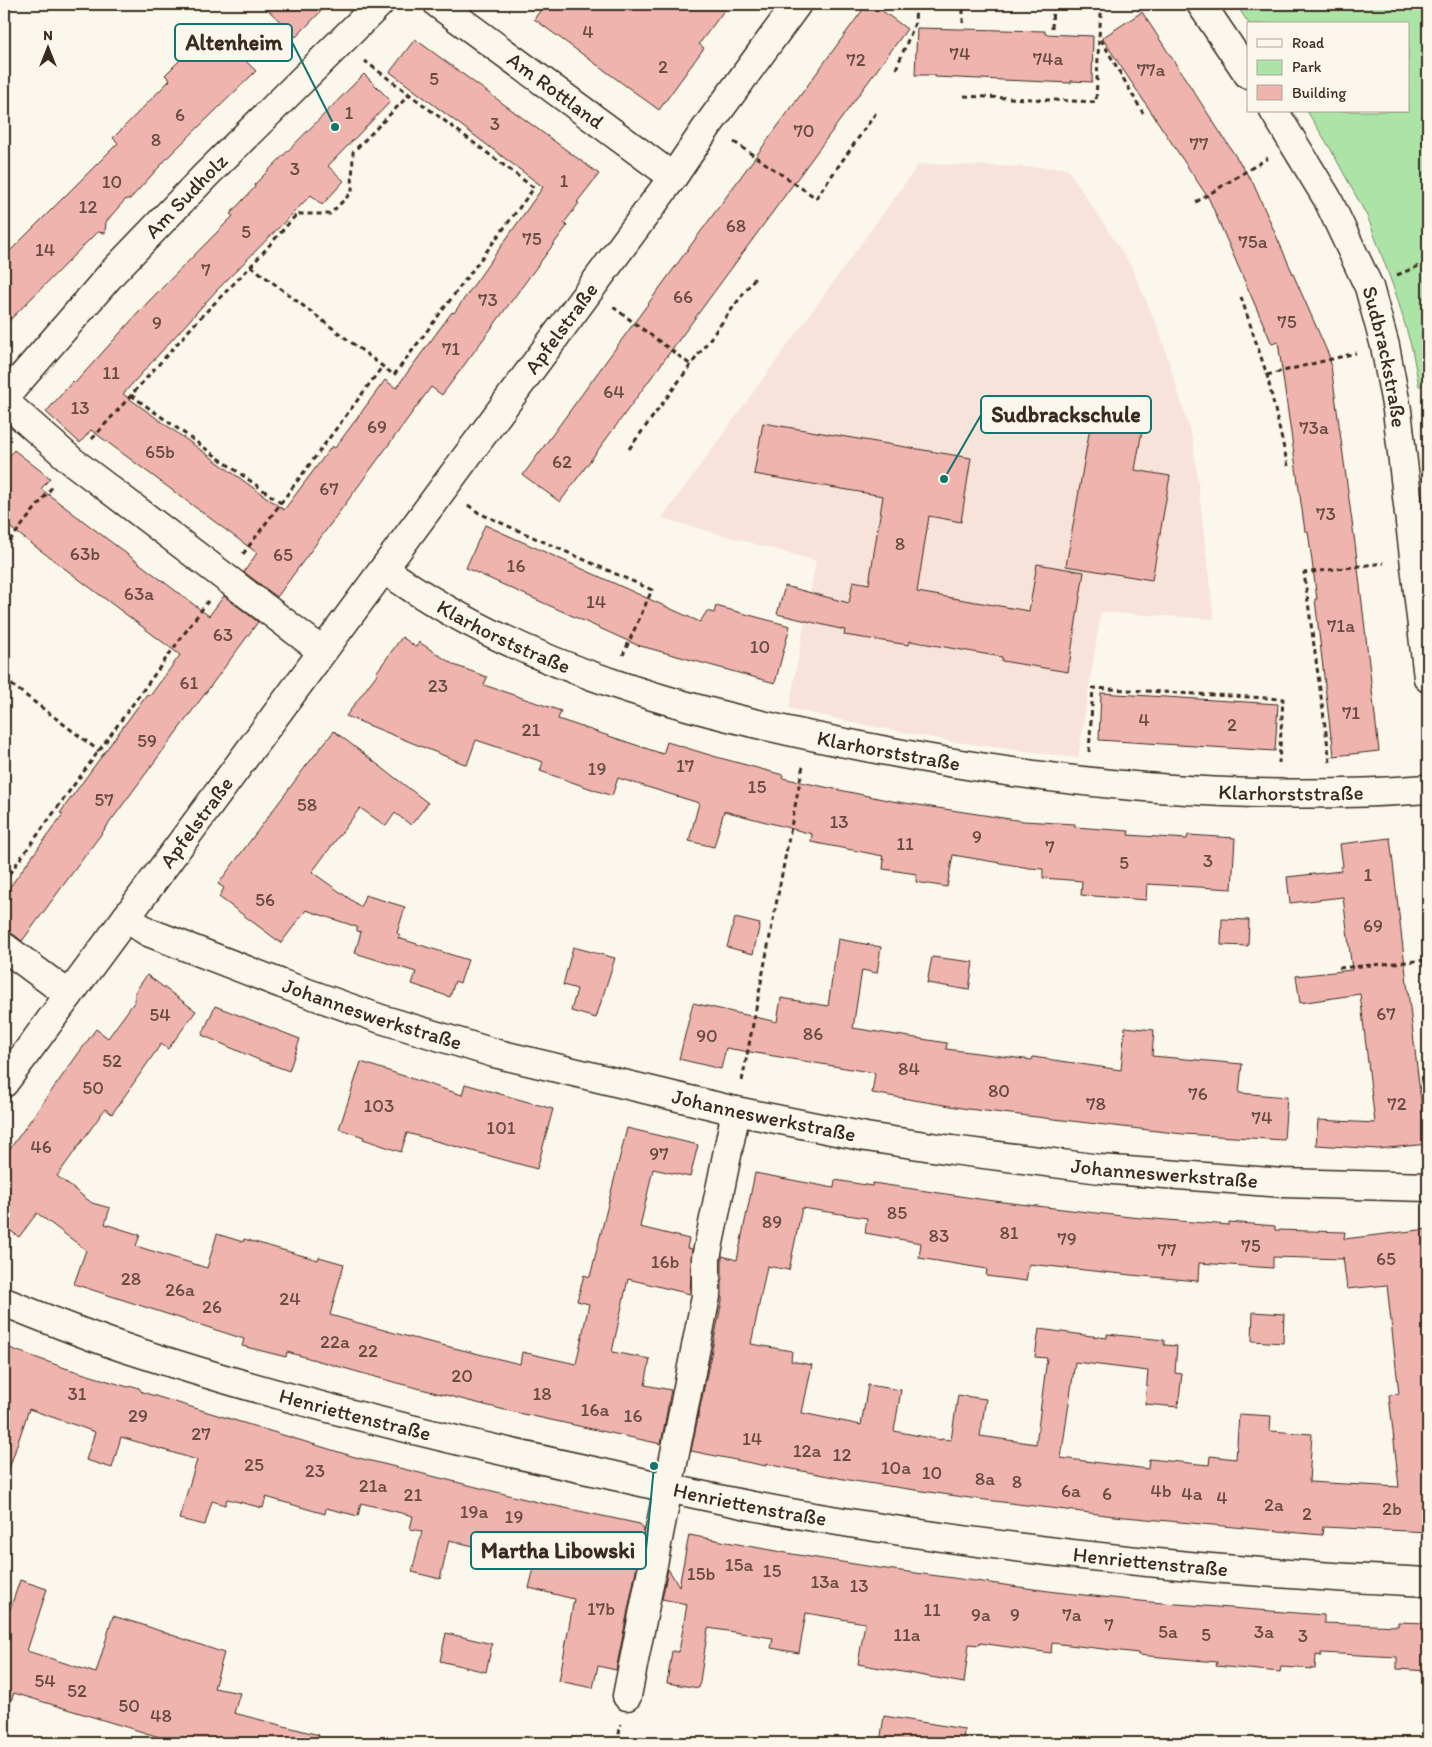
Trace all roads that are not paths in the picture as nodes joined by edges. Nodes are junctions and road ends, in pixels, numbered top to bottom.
1 (379, 4) edge
2 (438, 4) edge
3 (797, 4) edge
4 (1201, 4) edge
5 (1247, 73) edge
6 (1275, 112) edge
7 (673, 177) junction
8 (4, 400) edge
9 (384, 569) junction
10 (1425, 626) edge
11 (322, 651) junction
12 (1428, 678) edge
13 (1428, 789) edge
14 (126, 918) junction
15 (4, 947) edge
16 (69, 994) junction
17 (4, 1083) edge
18 (736, 1111) junction
19 (1428, 1187) edge
20 (4, 1302) edge
21 (668, 1488) junction
22 (1428, 1582) edge
23 (627, 1696) dead end

1 - 8 street, Am Sudholz
2 - 7 street, Am Rottland
3 - 7 street, Apfelstraße
4 - 5 street
6 - 10 street, Sudbrackstraße
7 - 9 street, Apfelstraße
8 - 11 street
9 - 11 street, Apfelstraße
9 - 13 street, Klarhorststraße
10 - 12 street, Sudbrackstraße
11 - 14 street, Apfelstraße
14 - 16 street, Apfelstraße
14 - 18 street, Johanneswerkstraße
15 - 16 street
16 - 17 street, Apfelstraße
18 - 19 street, Johanneswerkstraße
18 - 21 street
20 - 21 street, Henriettenstraße
21 - 22 street, Henriettenstraße
21 - 23 street

